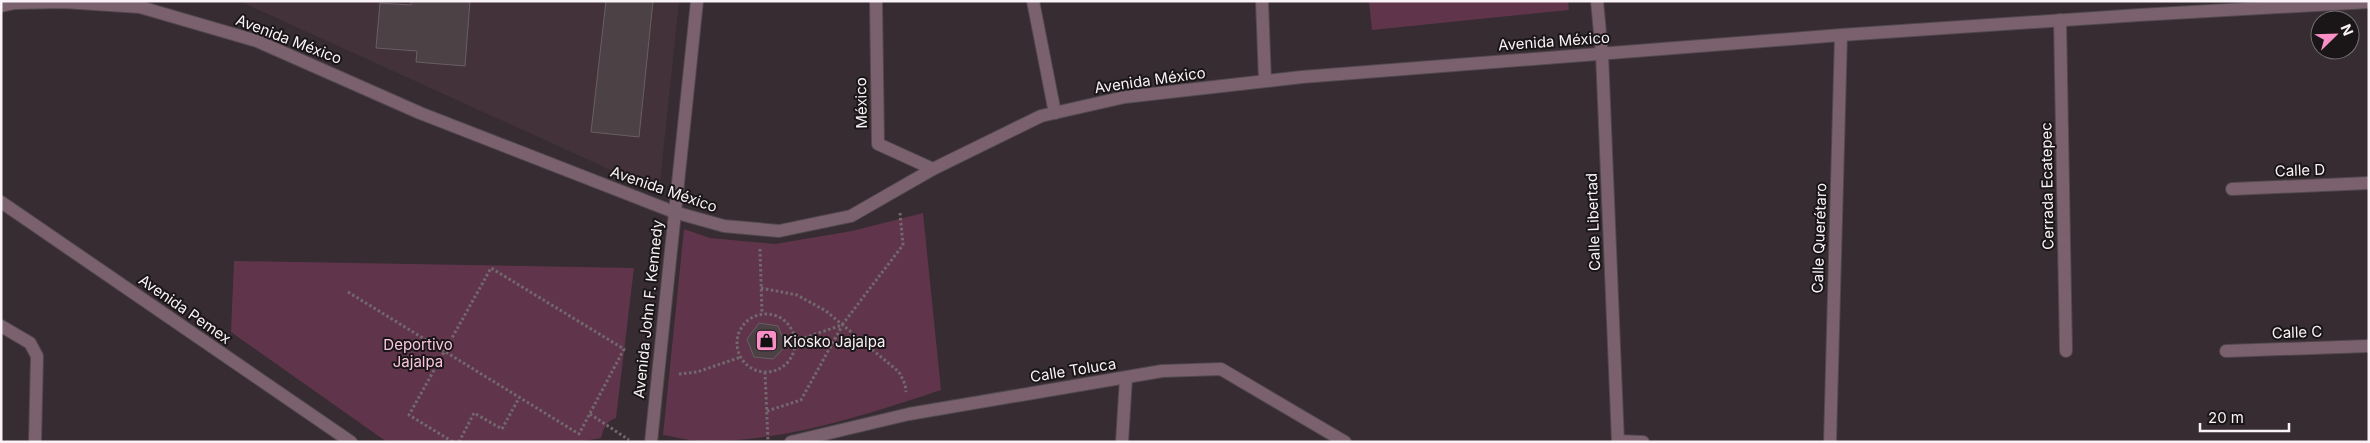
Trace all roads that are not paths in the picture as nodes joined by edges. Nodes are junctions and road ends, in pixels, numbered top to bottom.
1 (697, 1) edge
2 (876, 1) edge
3 (1033, 1) edge
4 (1262, 1) edge
5 (1597, 1) edge
6 (2369, 2) edge
7 (1, 6) edge
8 (2060, 20) junction
9 (1841, 35) junction
10 (1602, 54) junction
11 (1266, 81) junction
12 (1056, 113) junction
13 (934, 169) junction
14 (2369, 183) edge
15 (2232, 188) dead end
16 (1, 202) edge
17 (674, 212) junction
18 (1, 326) edge
19 (2369, 346) edge
20 (2066, 351) dead end
21 (2226, 351) dead end
22 (1126, 378) junction
23 (1321, 428) junction
24 (1618, 441) edge
25 (35, 442) edge
26 (351, 442) edge
27 (651, 442) edge
28 (792, 442) edge
29 (1122, 442) edge
30 (1320, 442) edge
31 (1345, 442) edge
32 (1643, 442) edge
33 (1830, 442) edge

1 - 17 street, Avenida John F. Kennedy
2 - 13 street, México
3 - 12 street
4 - 11 street
5 - 10 street, Calle Libertad
6 - 8 street, Avenida México
7 - 17 street, Avenida México
8 - 9 street, Avenida México
8 - 20 street, Cerrada Ecatepec
9 - 10 street, Avenida México
9 - 33 street, Calle Querétaro
10 - 11 street, Avenida México
10 - 24 street, Calle Libertad
11 - 12 street, Avenida México
12 - 13 street, Avenida México
13 - 17 street, Avenida México
14 - 15 street, Calle D
16 - 26 street, Avenida Pemex
17 - 27 street, Avenida John F. Kennedy
18 - 25 street
19 - 21 street, Calle C
22 - 23 street, Calle Toluca
22 - 28 street, Calle Toluca
22 - 29 street
23 - 30 street
23 - 31 street, Calle Toluca
24 - 32 street

